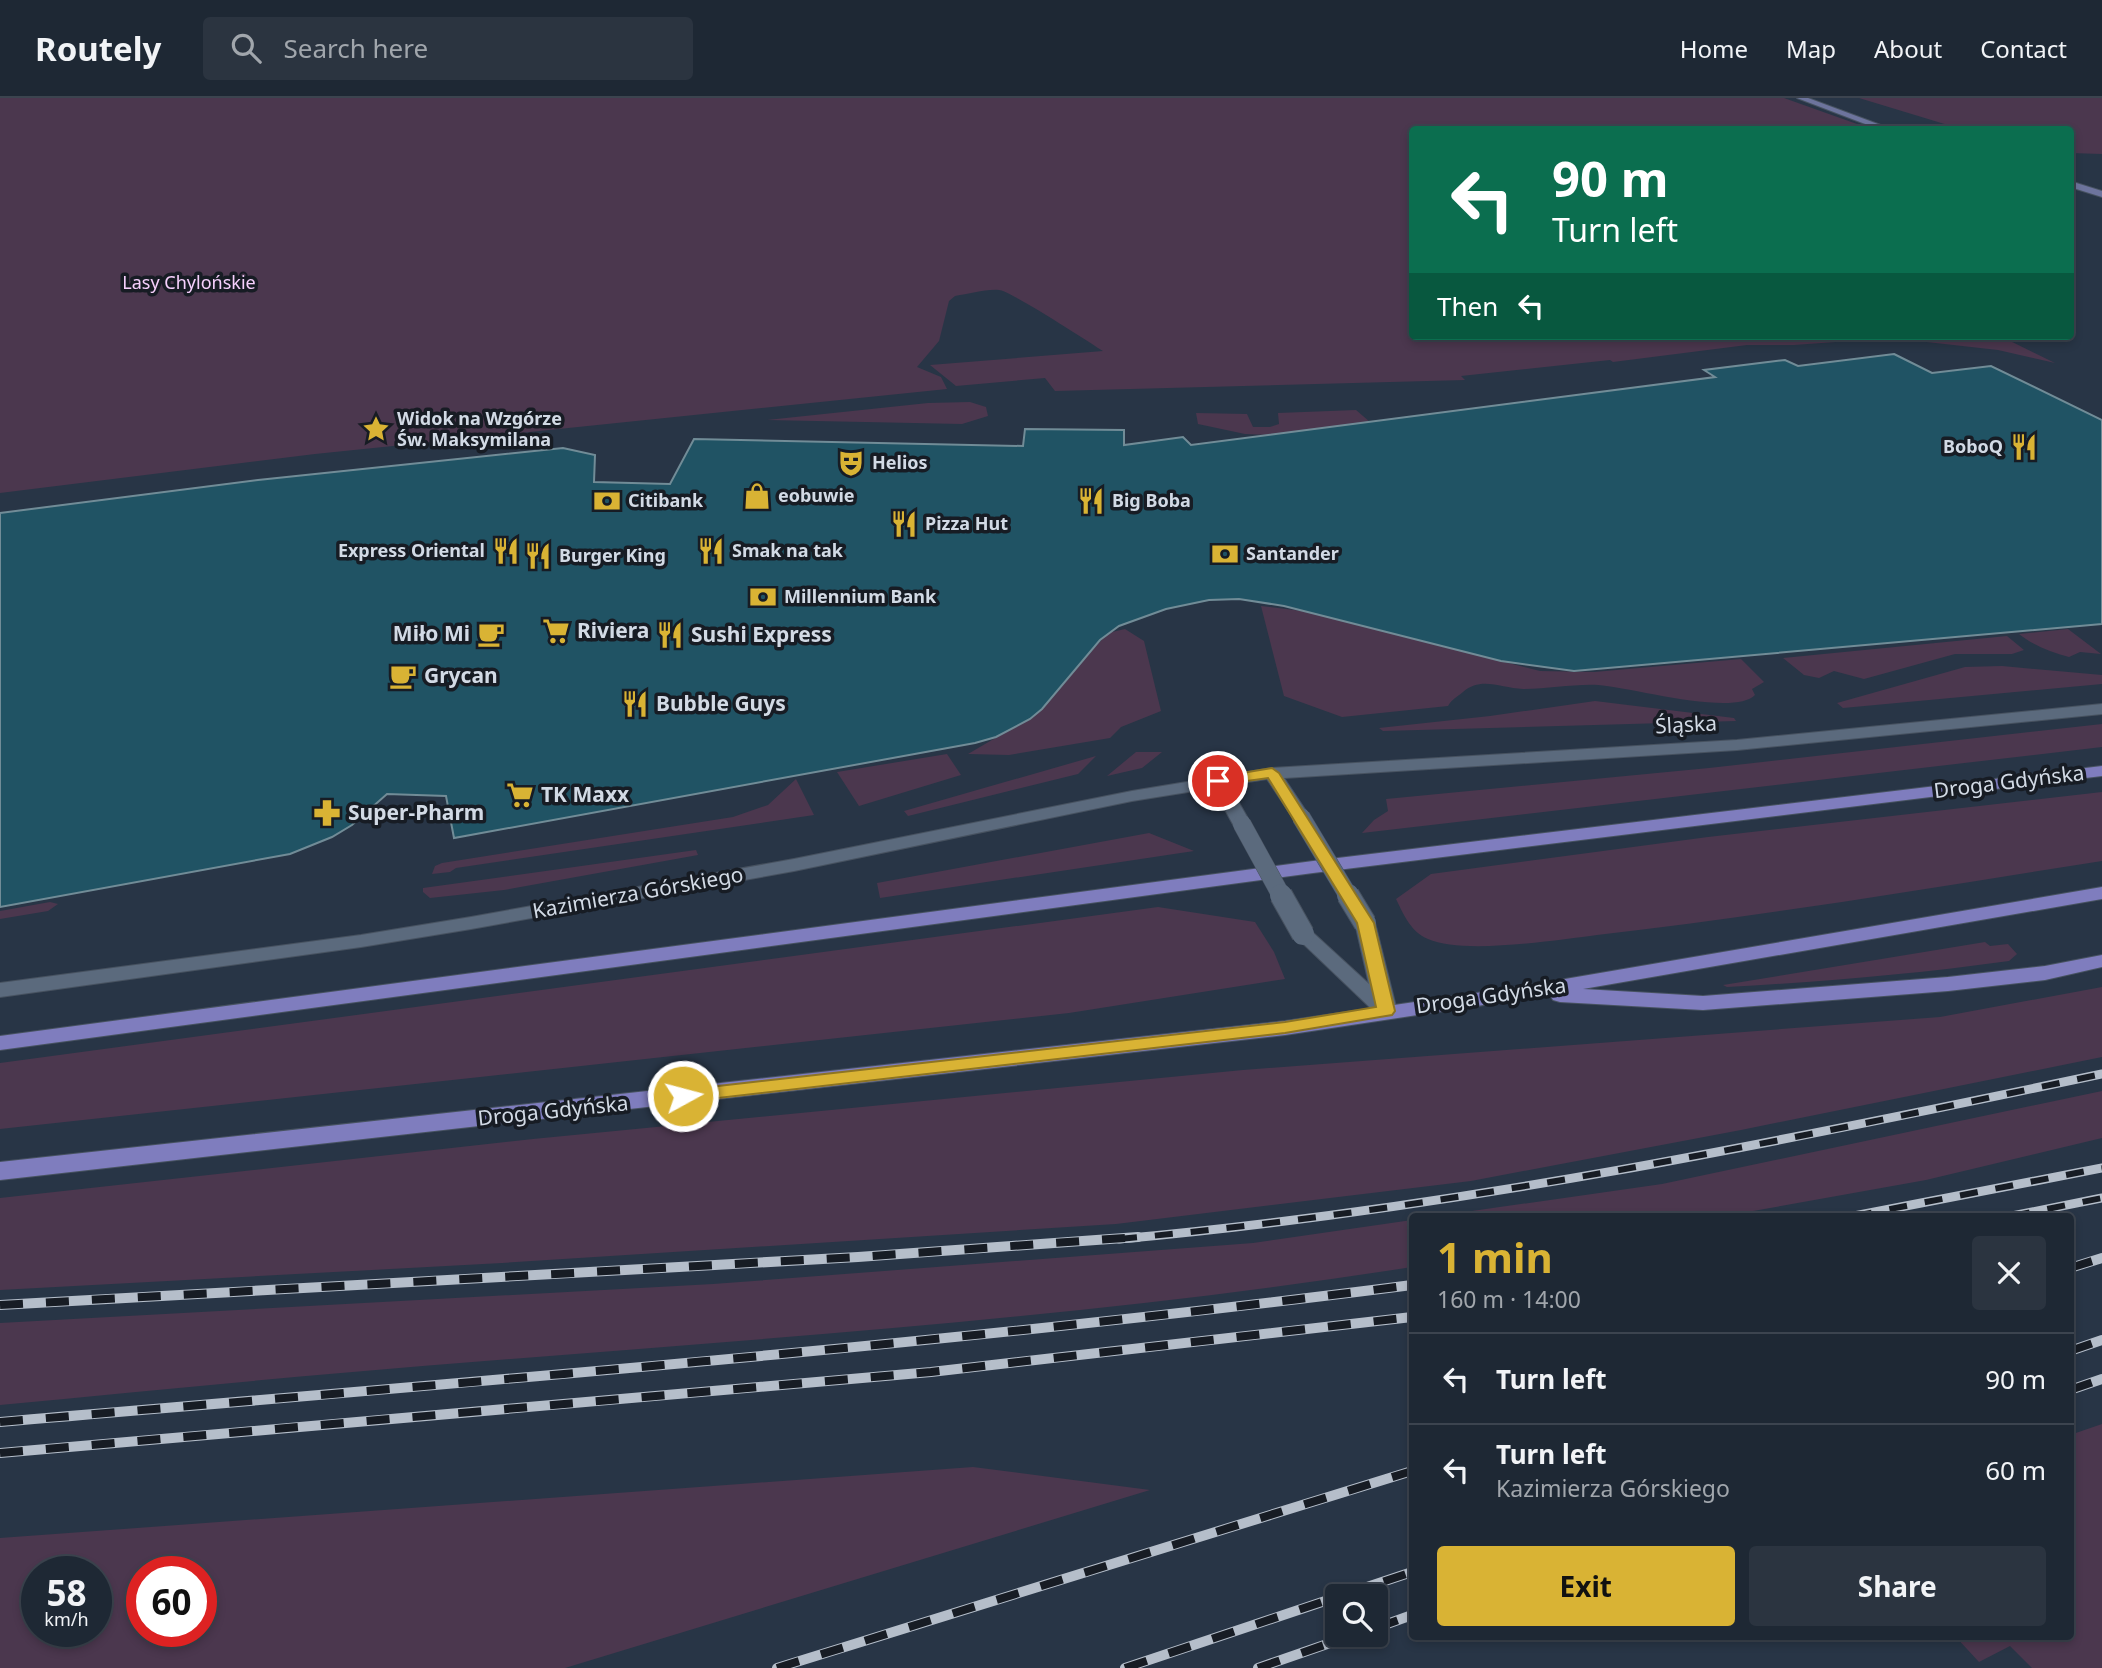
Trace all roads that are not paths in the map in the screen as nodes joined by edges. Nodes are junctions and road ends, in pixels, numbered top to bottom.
1 (1801, 98) edge
2 (1879, 126) edge
3 (2074, 185) edge
4 (2102, 194) edge
5 (2102, 709) edge
6 (2102, 771) edge
7 (1272, 773) junction
8 (1218, 781) junction
9 (2102, 892) edge
10 (2102, 961) edge
11 (0, 990) edge
12 (1524, 993) junction
13 (1386, 1011) junction
14 (0, 1043) edge
15 (0, 1171) edge

1 - 2 main road
3 - 4 main road
5 - 7 street, Śląska
6 - 14 main road, Droga Gdyńska
7 - 8 street, Kazimierza Górskiego
7 - 13 street, bridge
8 - 11 street, Kazimierza Górskiego
8 - 13 street, bridge
9 - 12 main road, Droga Gdyńska
10 - 12 main road
12 - 13 main road, Droga Gdyńska
13 - 15 main road, Droga Gdyńska

